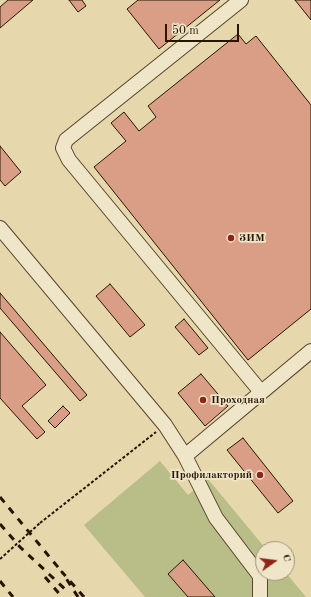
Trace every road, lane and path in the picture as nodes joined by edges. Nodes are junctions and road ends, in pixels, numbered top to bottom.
1 (240, 0) edge
2 (0, 228) edge
3 (311, 351) edge
4 (261, 392) junction
5 (165, 425) junction
6 (185, 456) junction
7 (0, 559) edge
8 (260, 597) edge

1 - 4 lane
2 - 5 lane
3 - 4 lane
4 - 6 lane
5 - 6 lane
5 - 7 path, bridge
6 - 8 lane

